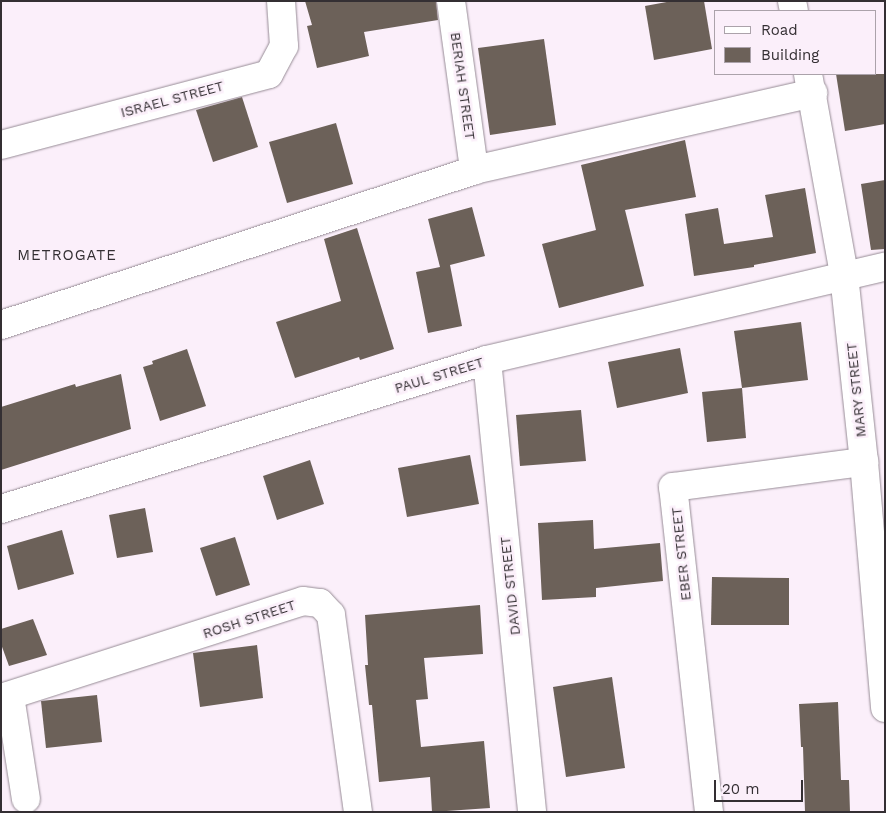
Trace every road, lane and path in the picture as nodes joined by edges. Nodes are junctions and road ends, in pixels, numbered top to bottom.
1 (281, 1) edge
2 (451, 1) edge
3 (811, 84) edge
4 (1, 145) edge
5 (474, 170) junction
6 (885, 267) edge
7 (844, 275) junction
8 (1, 325) edge
9 (487, 360) junction
10 (864, 462) junction
11 (1, 508) edge
12 (6, 697) edge
13 (885, 708) edge
14 (26, 799) dead end
15 (358, 812) edge
16 (532, 812) edge
17 (709, 812) edge

1 - 4 street, ISRAEL STREET
2 - 5 street, BERIAH STREET
3 - 5 street
3 - 7 street, MARY STREET
5 - 8 street
6 - 7 street, PAUL STREET
7 - 9 street, PAUL STREET
7 - 10 street, MARY STREET
9 - 11 street, PAUL STREET
9 - 16 street, DAVID STREET
10 - 13 street, MARY STREET
10 - 17 street, EBER STREET
12 - 14 street
12 - 15 street, ROSH STREET

